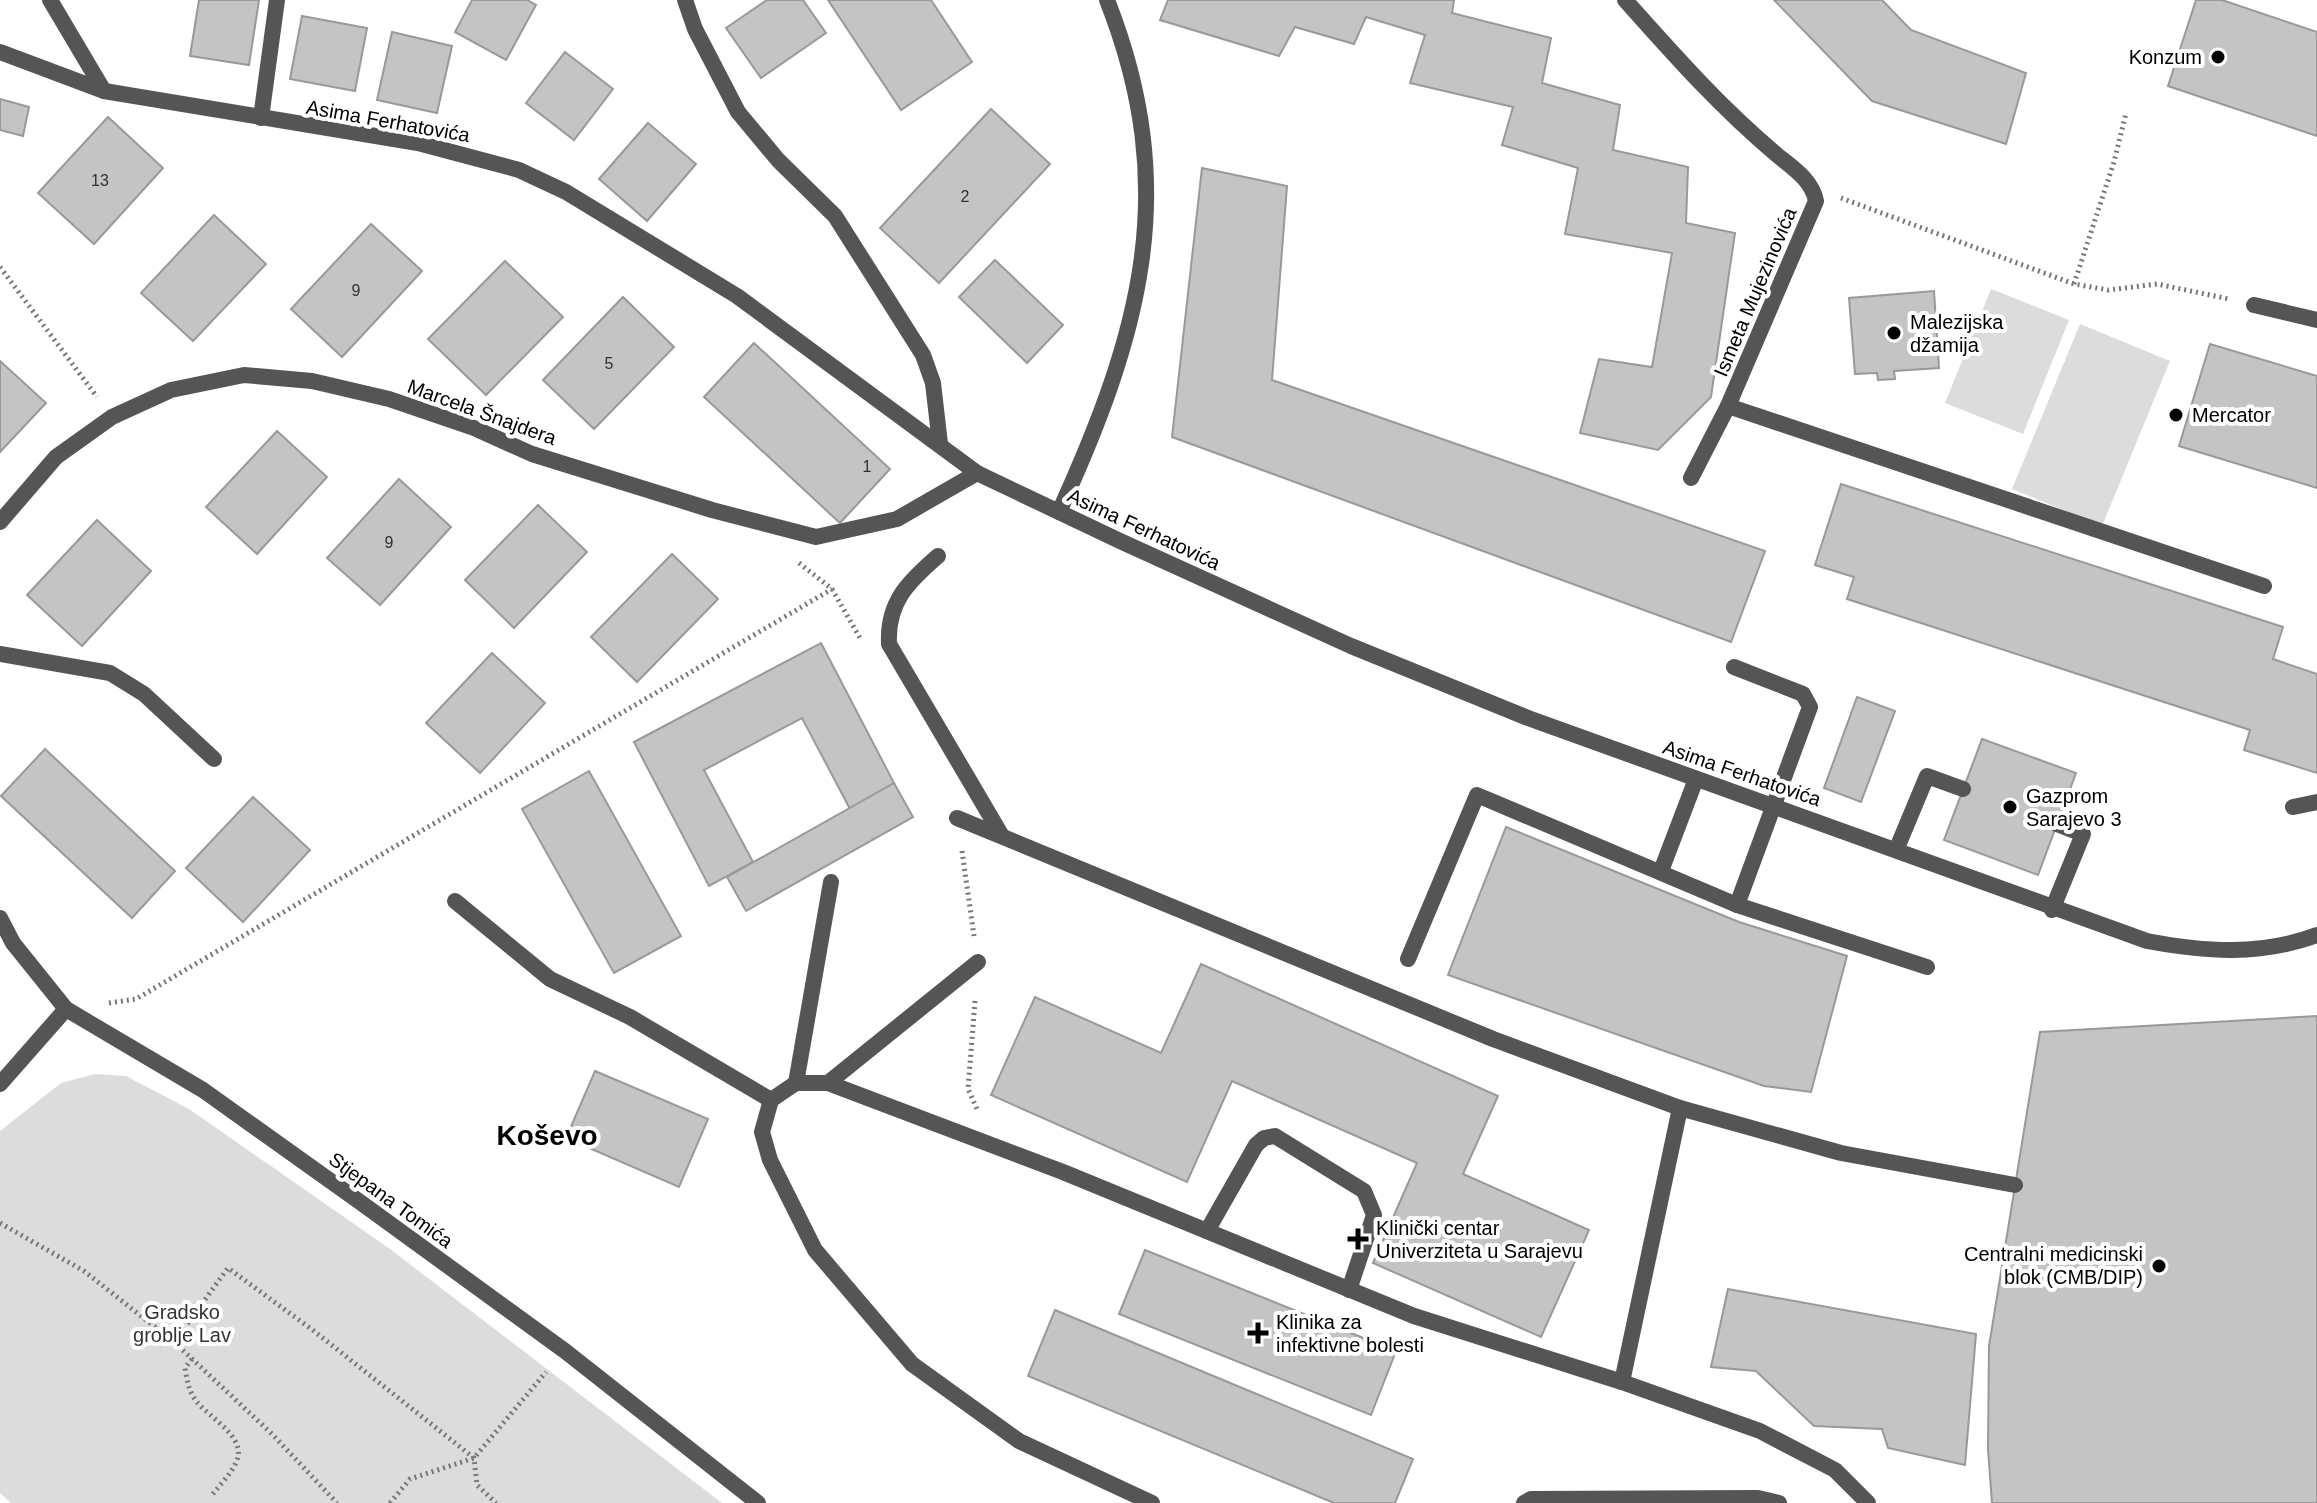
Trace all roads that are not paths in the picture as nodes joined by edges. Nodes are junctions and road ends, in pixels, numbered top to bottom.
1 (50, 0) edge
2 (277, 0) edge
3 (685, 0) edge
4 (1107, 0) edge
5 (1625, 0) edge
6 (0, 52) edge
7 (104, 91) junction
8 (261, 118) junction
9 (2254, 305) road end
10 (2317, 320) edge
11 (1728, 406) junction
12 (940, 444) junction
13 (977, 473) junction
14 (1691, 478) dead end
15 (1059, 512) junction
16 (0, 522) edge
17 (938, 556) dead end
18 (2264, 586) dead end
19 (0, 654) edge
20 (1734, 667) dead end
21 (214, 759) dead end
22 (1696, 779) junction
23 (1963, 789) dead end
24 (2317, 802) edge
25 (1777, 806) junction
26 (2293, 807) dead end
27 (957, 818) dead end
28 (2057, 824) dead end
29 (1002, 836) junction
30 (1897, 848) junction
31 (1661, 871) junction
32 (831, 882) dead end
33 (455, 901) dead end
34 (1737, 905) junction
35 (2052, 910) junction
36 (0, 918) edge
37 (2317, 935) edge
38 (1408, 959) dead end
39 (978, 962) dead end
40 (1927, 967) dead end
41 (66, 1009) junction
42 (796, 1083) junction
43 (828, 1083) junction
44 (0, 1084) edge
45 (771, 1100) junction
46 (1680, 1108) junction
47 (2015, 1185) dead end
48 (1207, 1231) junction
49 (1349, 1290) junction
50 (1622, 1382) junction
51 (758, 1503) edge
52 (1152, 1503) edge
53 (1524, 1503) edge
54 (1779, 1503) edge
55 (1868, 1503) edge

1 - 7 street
2 - 8 street
3 - 12 street
4 - 15 street
5 - 11 street, Ismeta Mujezinovića
6 - 7 street, Asima Ferhatovića
7 - 8 street, Asima Ferhatovića
8 - 12 street, Asima Ferhatovića
9 - 10 street
11 - 14 street, Ismeta Mujezinovića
11 - 18 street
12 - 13 street, Asima Ferhatovića
13 - 15 street, Asima Ferhatovića
13 - 16 street, Marcela Šnajdera
15 - 22 street, Asima Ferhatovića
17 - 29 street
19 - 21 street
20 - 25 street
22 - 25 street, Asima Ferhatovića
22 - 31 street
23 - 30 street
24 - 26 street
25 - 30 street, Asima Ferhatovića
25 - 34 street
27 - 29 street
28 - 35 street
29 - 46 street
30 - 35 street, Asima Ferhatovića
31 - 34 street
31 - 38 street
32 - 42 street
33 - 45 street
34 - 40 street
35 - 37 street, Asima Ferhatovića
36 - 41 street
39 - 43 street
41 - 44 street
41 - 51 street, Stjepana Tomića
42 - 43 street
42 - 45 street
43 - 48 street
45 - 52 street
46 - 47 street
46 - 50 street
48 - 49 street
48 - 49 street
49 - 50 street
50 - 55 street
53 - 54 street

